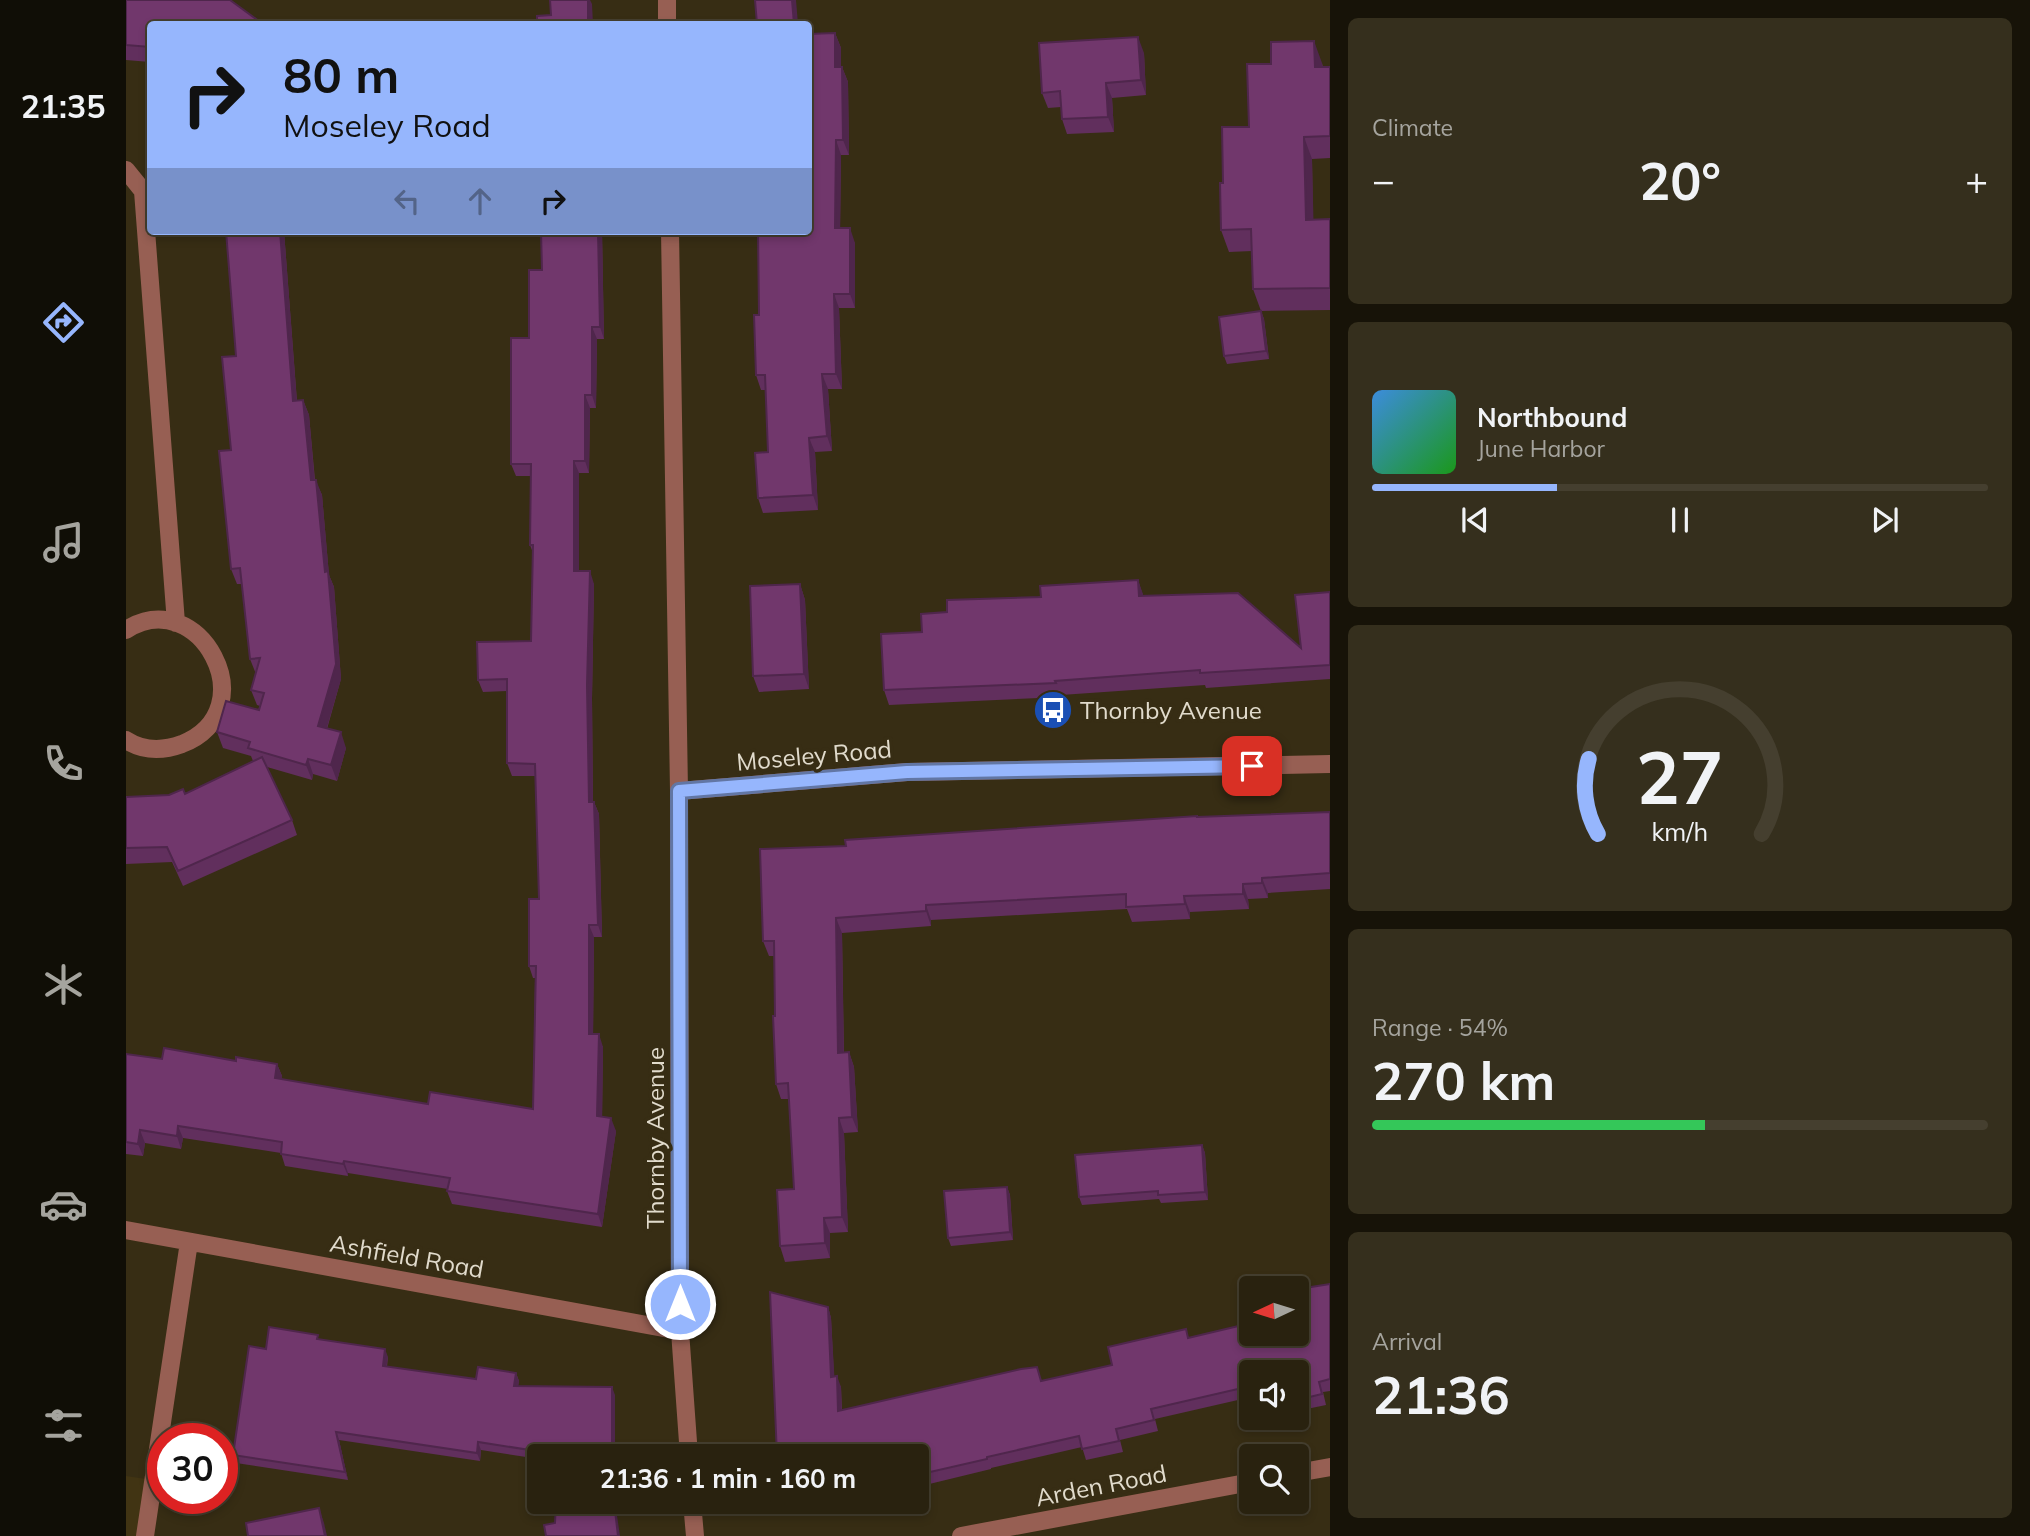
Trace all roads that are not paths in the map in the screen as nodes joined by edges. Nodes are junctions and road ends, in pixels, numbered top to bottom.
1 (667, 0) edge
2 (667, 21) edge
3 (126, 170) edge
4 (670, 235) edge
5 (176, 623) junction
6 (126, 630) edge
7 (126, 740) edge
8 (1330, 764) edge
9 (679, 791) junction
10 (126, 1230) edge
11 (190, 1242) junction
12 (680, 1331) junction
13 (688, 1444) edge
14 (1330, 1467) edge
15 (1309, 1471) edge
16 (1239, 1484) edge
17 (693, 1514) edge
18 (145, 1536) edge
19 (695, 1536) edge
20 (961, 1536) edge

1 - 2 street
3 - 5 street
4 - 9 street, Thornby Avenue
5 - 6 street
5 - 7 street
8 - 9 street, Moseley Road
9 - 12 street, Thornby Avenue
10 - 11 street, Ashfield Road
11 - 12 street, Ashfield Road
11 - 18 street
12 - 13 street, Thornby Avenue
14 - 15 street
16 - 20 street, Arden Road
17 - 19 street

